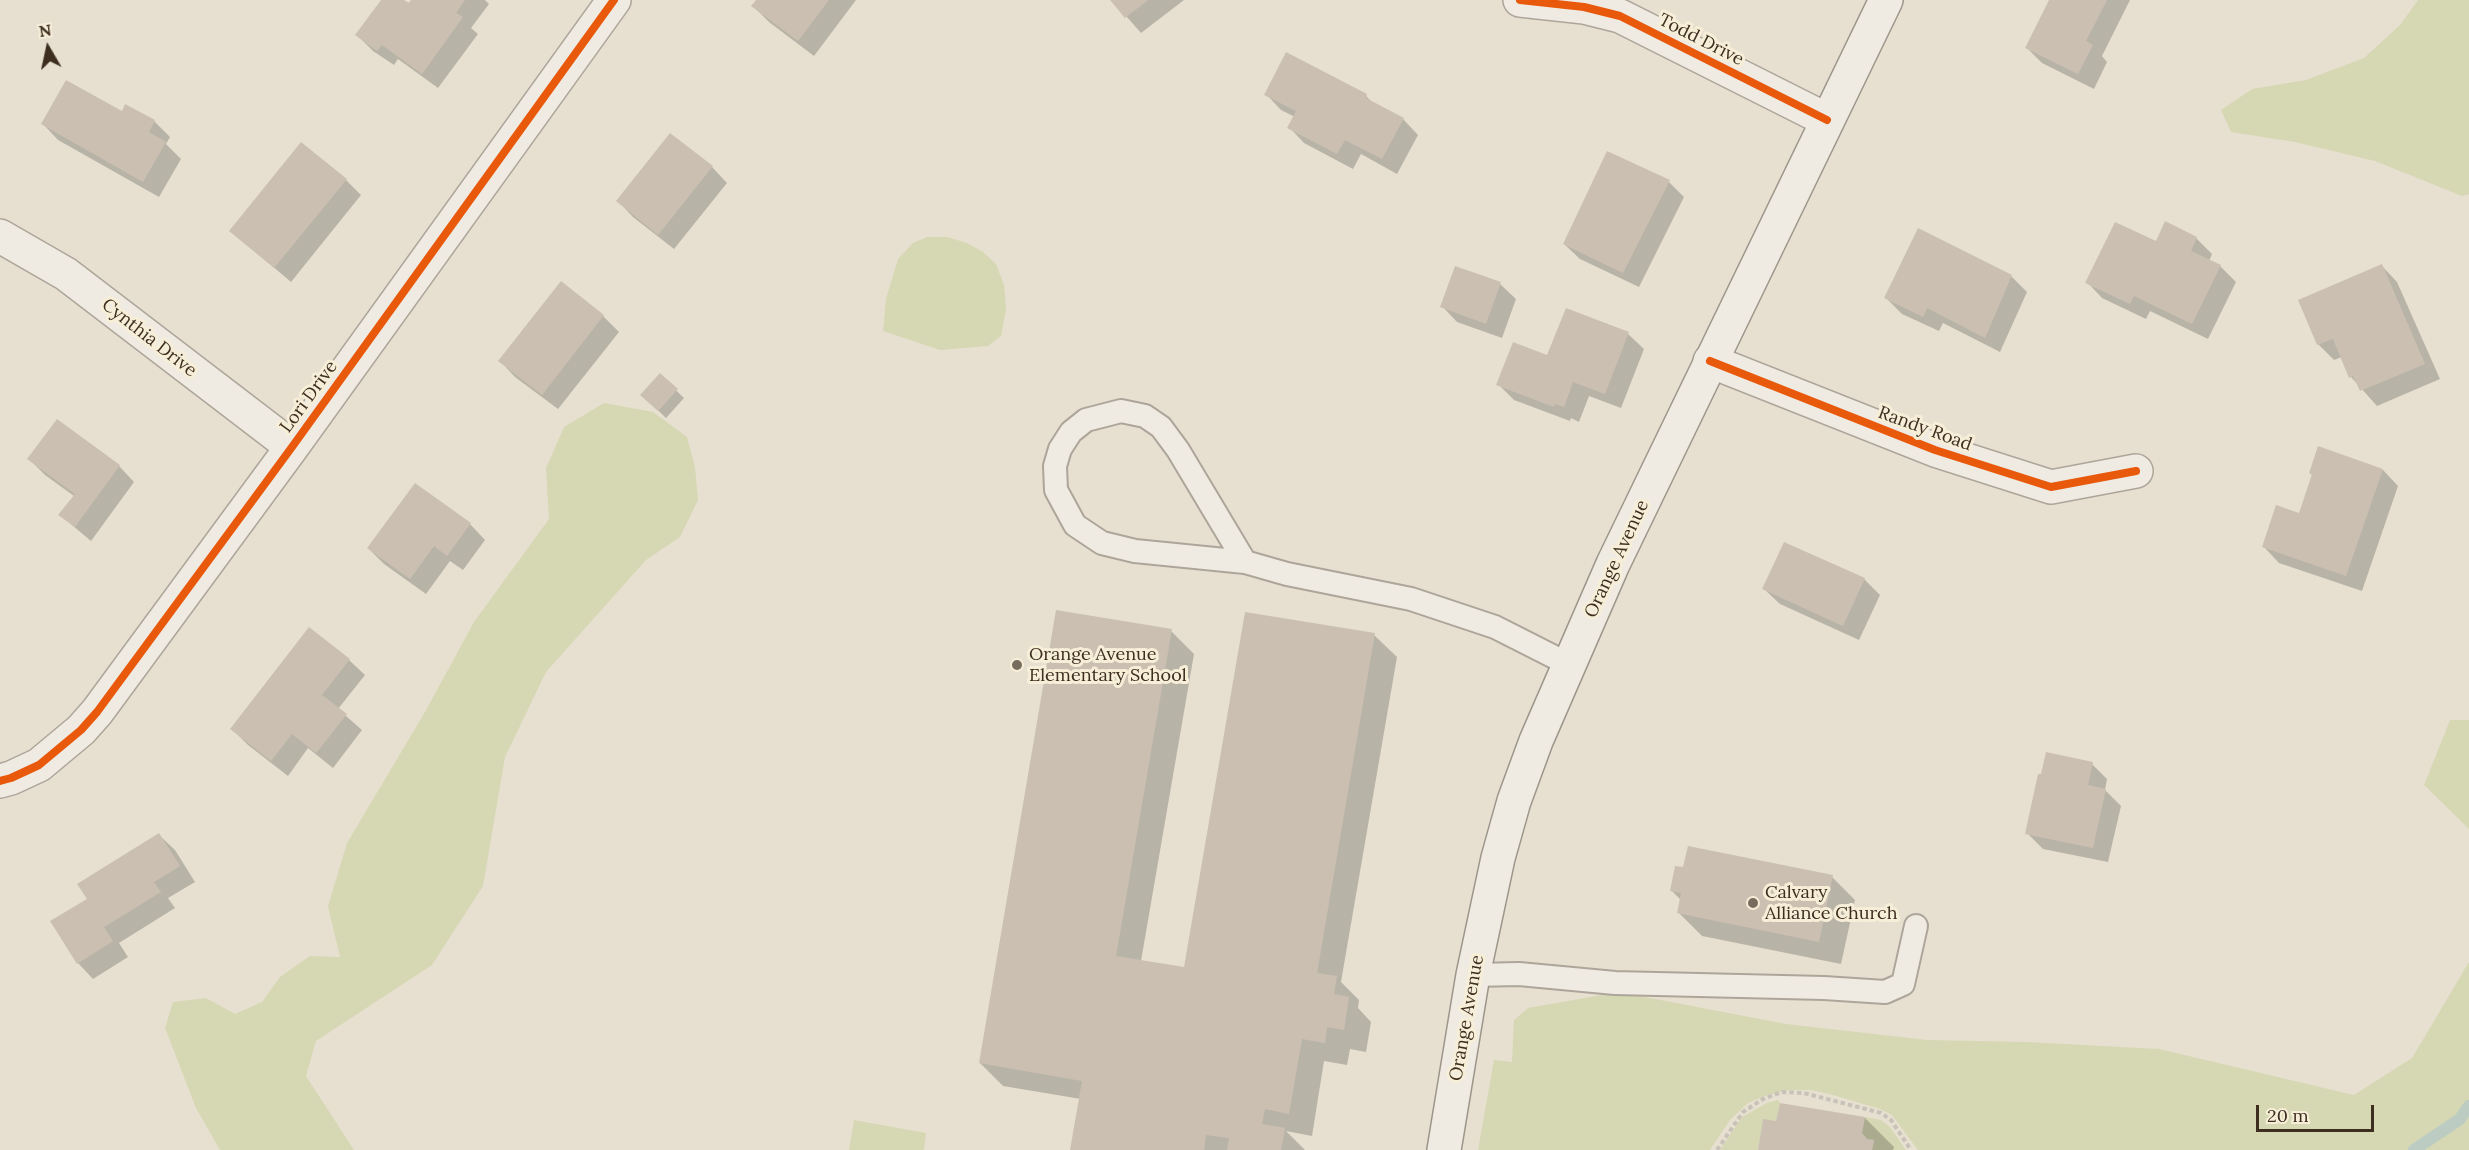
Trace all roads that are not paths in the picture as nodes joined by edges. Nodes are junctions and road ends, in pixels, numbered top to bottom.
1 (614, 0) edge
2 (1520, 0) edge
3 (1886, 0) edge
4 (1827, 120) junction
5 (0, 236) edge
6 (1710, 361) junction
7 (292, 447) junction
8 (2136, 471) dead end
9 (1245, 562) junction
10 (1570, 665) junction
11 (0, 782) edge
12 (1916, 926) dead end
13 (1473, 975) junction
14 (1444, 1150) edge

1 - 7 street, Lori Drive
2 - 4 street, Todd Drive
3 - 4 street, Orange Avenue
4 - 6 street, Orange Avenue
5 - 7 street, Cynthia Drive
6 - 8 street, Randy Road
6 - 10 street, Orange Avenue
7 - 11 street, Lori Drive
9 - 9 lane
9 - 10 lane
10 - 13 street, Orange Avenue
12 - 13 lane
13 - 14 street, Orange Avenue

